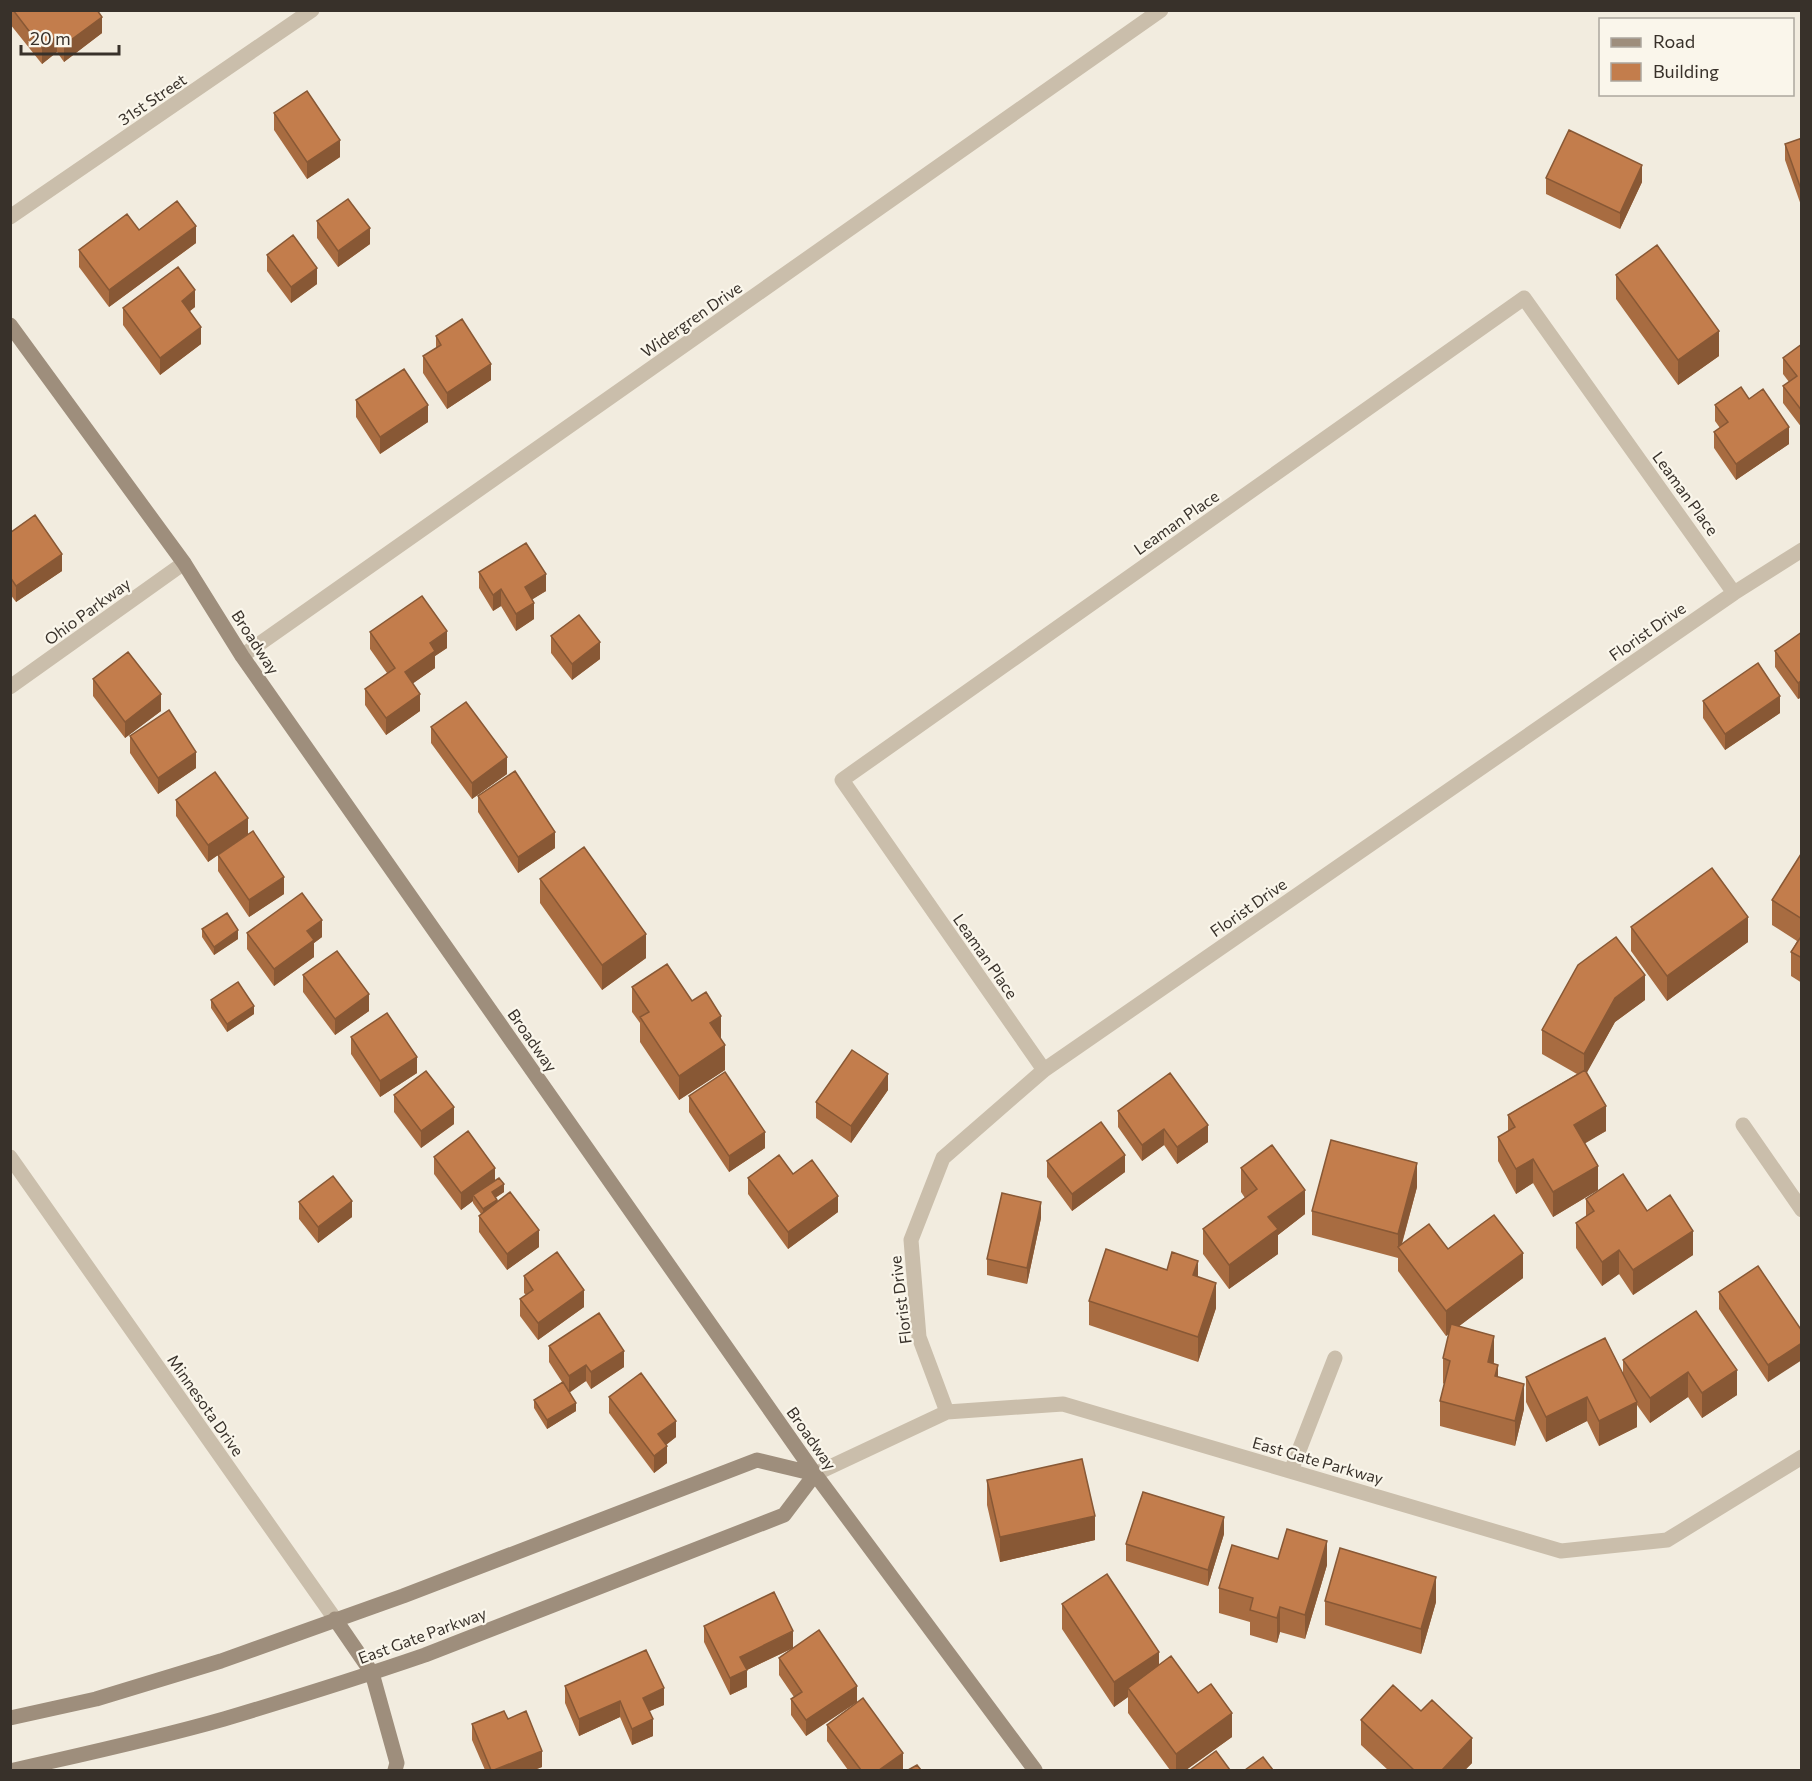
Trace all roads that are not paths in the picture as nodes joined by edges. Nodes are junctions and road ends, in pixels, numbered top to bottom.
1 (312, 10) edge
2 (1161, 10) edge
3 (10, 217) edge
4 (10, 325) edge
5 (1802, 550) edge
6 (184, 563) junction
7 (1734, 593) junction
8 (242, 656) junction
9 (10, 687) edge
10 (1044, 1070) junction
11 (1743, 1125) dead end
12 (10, 1157) edge
13 (1802, 1210) edge
14 (1335, 1358) dead end
15 (947, 1412) junction
16 (1802, 1457) edge
17 (1290, 1471) junction
18 (815, 1474) junction
19 (335, 1619) junction
20 (372, 1673) junction
21 (10, 1718) edge
22 (14, 1770) edge
23 (395, 1770) edge
24 (1035, 1770) edge

1 - 3 street, 31st Street
2 - 8 street, Widergren Drive
4 - 6 street, Broadway
5 - 7 street, Florist Drive
6 - 8 street, Broadway
6 - 9 street, Ohio Parkway
7 - 10 street, Florist Drive
7 - 10 street, Leaman Place
8 - 18 street, Broadway
10 - 15 street, Florist Drive
11 - 13 street
12 - 19 street, Minnesota Drive
14 - 17 street
15 - 17 street, East Gate Parkway
15 - 18 street, East Gate Parkway
16 - 17 street, East Gate Parkway
18 - 19 street
18 - 20 street, East Gate Parkway
18 - 24 street, Broadway
19 - 20 street, Minnesota Drive
19 - 21 street
20 - 22 street, East Gate Parkway
20 - 23 street, Minnesota Drive

